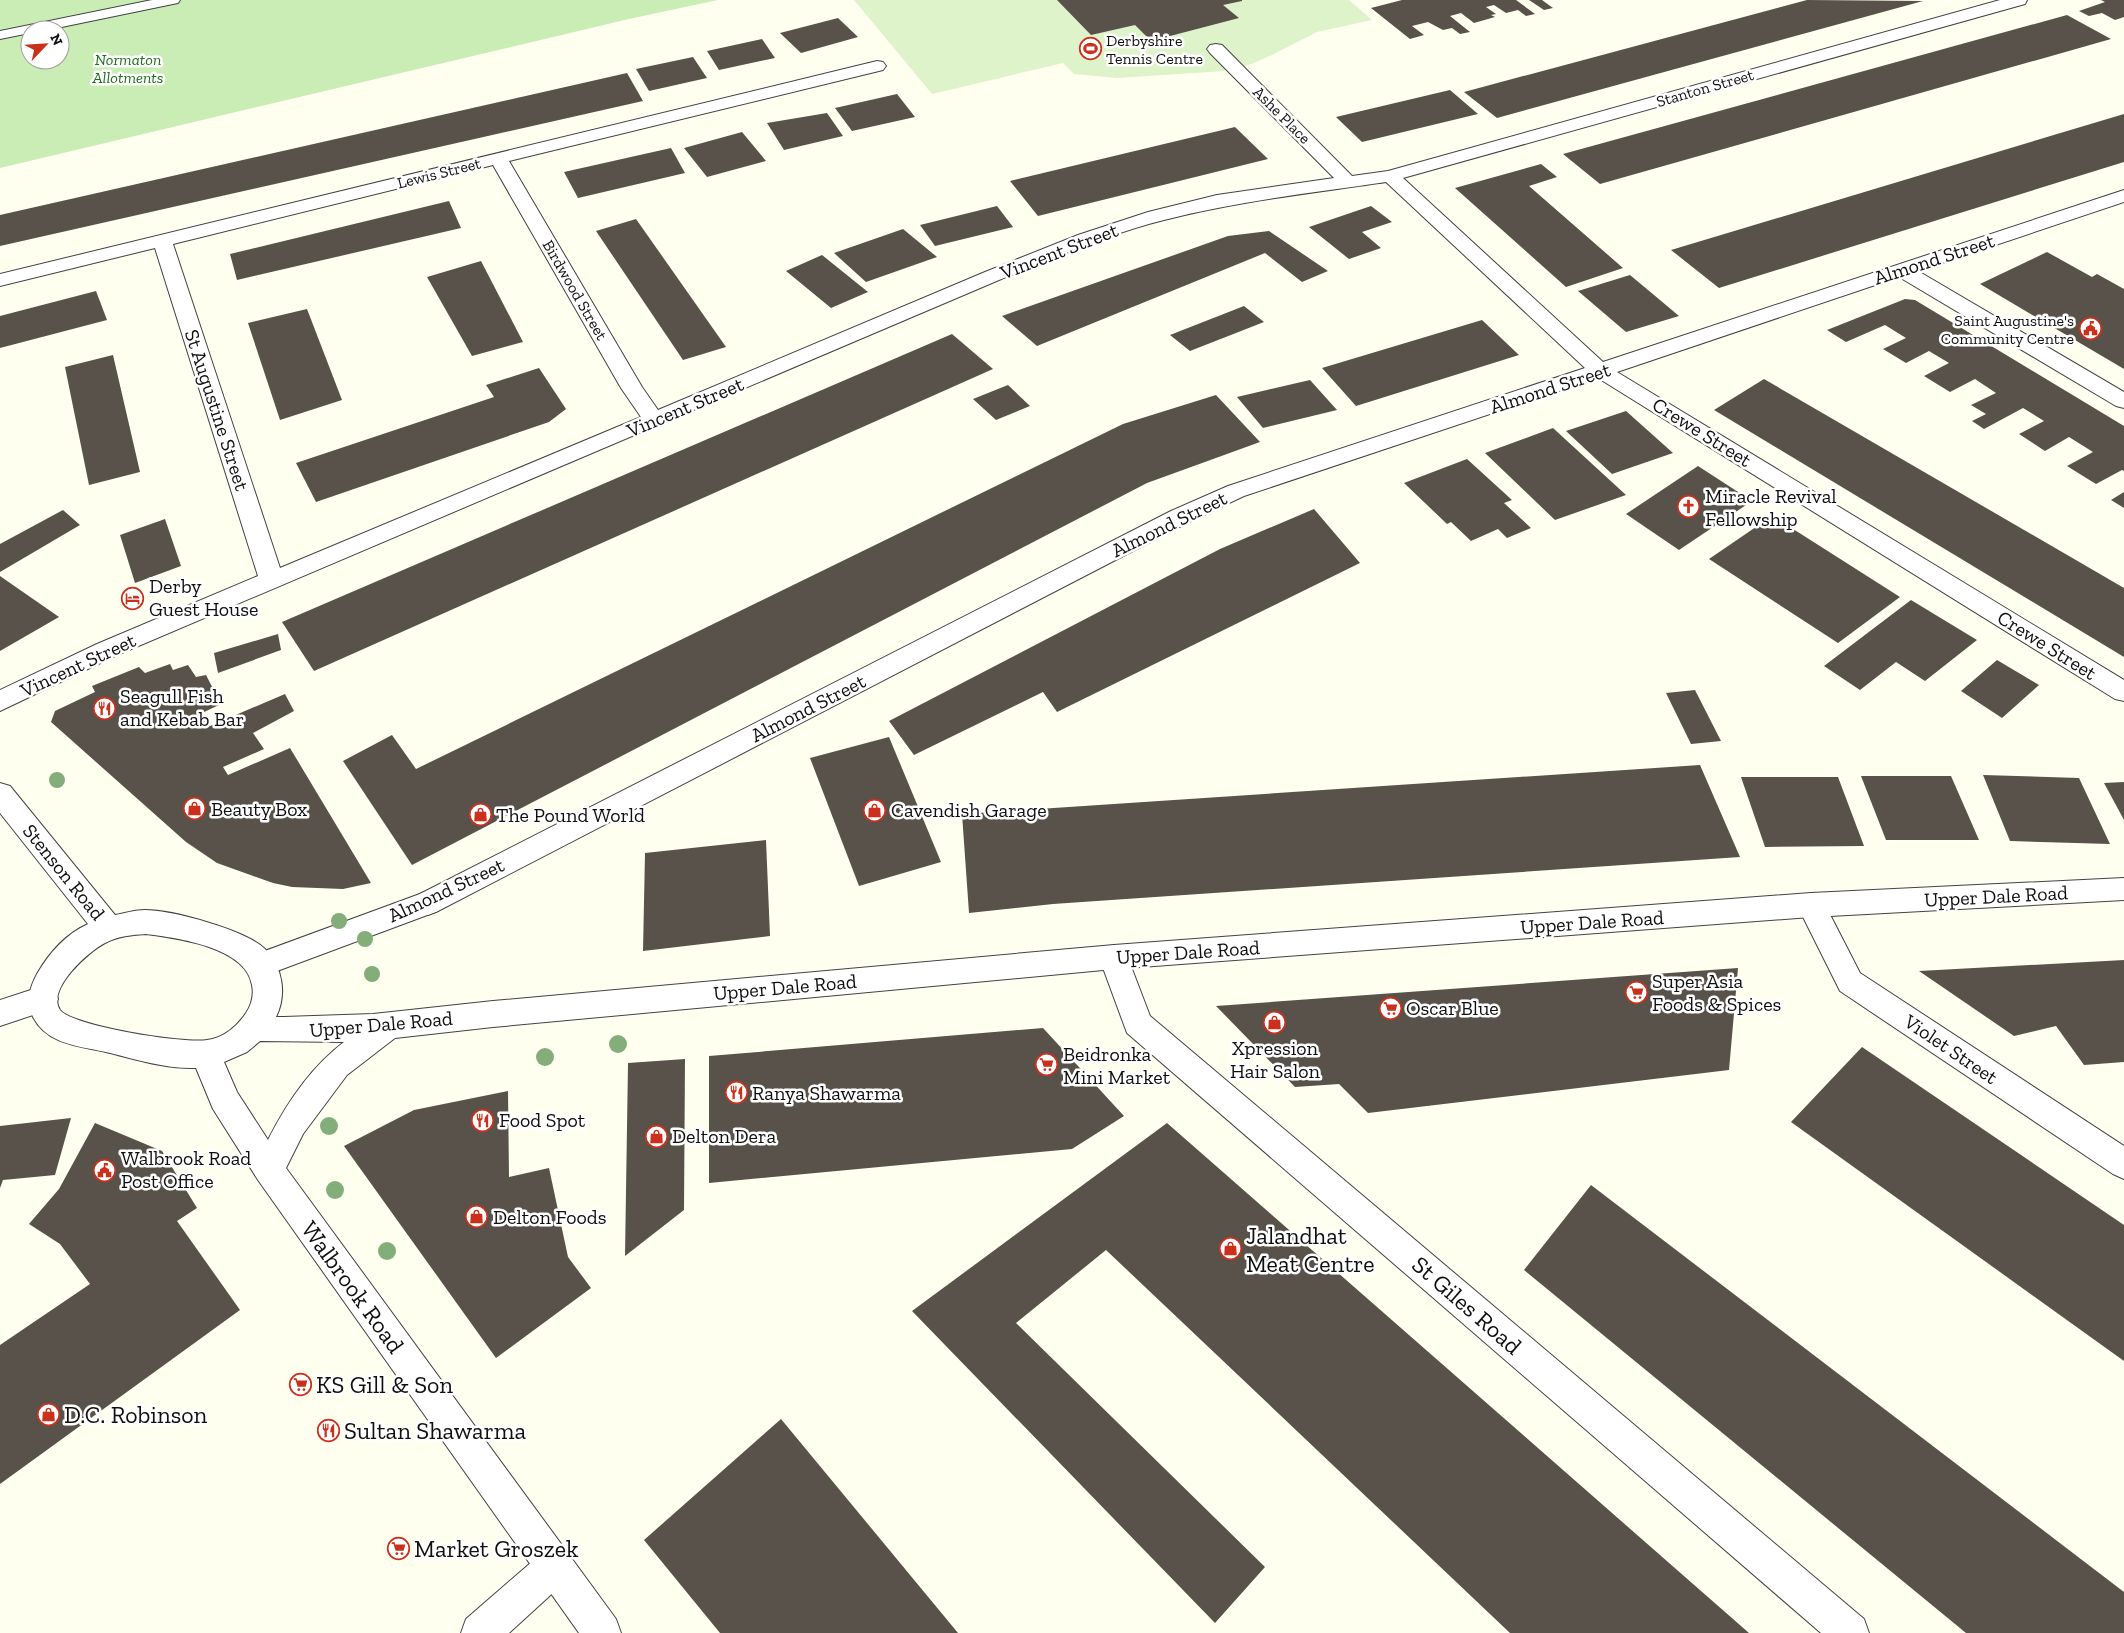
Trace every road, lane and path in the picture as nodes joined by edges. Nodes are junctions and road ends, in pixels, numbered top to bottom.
1 (173, 0) edge
2 (2019, 0) edge
3 (0, 35) edge
4 (1216, 49) dead end
5 (877, 66) dead end
6 (498, 158) junction
7 (1390, 176) junction
8 (1348, 182) junction
9 (2124, 196) edge
10 (162, 239) junction
11 (1901, 270) junction
12 (0, 280) edge
13 (1601, 371) junction
14 (2124, 401) edge
15 (654, 420) junction
16 (272, 580) junction
17 (2124, 692) edge
18 (0, 701) edge
19 (0, 793) edge
20 (2124, 889) edge
21 (1811, 905) junction
22 (109, 928) junction
23 (1114, 957) junction
24 (261, 965) junction
25 (43, 999) junction
26 (0, 1013) edge
27 (390, 1025) junction
28 (254, 1028) junction
29 (206, 1054) junction
30 (2124, 1164) edge
31 (269, 1170) junction
32 (554, 1566) junction
33 (480, 1633) edge
34 (602, 1633) edge
35 (1850, 1633) edge

1 - 3 lane
2 - 7 street, Stanton Street
4 - 8 street, Ashe Place
5 - 6 street, Lewis Street
6 - 10 street, Lewis Street
6 - 15 street, Birdwood Street
7 - 8 street, Vincent Street
7 - 13 street, Crewe Street
8 - 15 street, Vincent Street
9 - 11 street, Almond Street
10 - 12 street, Lewis Street
10 - 16 street, St Augustine Street
11 - 13 street, Almond Street
11 - 14 street
13 - 17 street, Crewe Street
13 - 24 street, Almond Street
15 - 16 street, Vincent Street
16 - 18 street, Vincent Street
19 - 22 street, Stenson Road
20 - 21 street, Upper Dale Road
21 - 23 street, Upper Dale Road
21 - 30 street, Violet Street
22 - 24 street, Stenson Road
22 - 25 street, Stenson Road
23 - 27 street, Upper Dale Road
23 - 35 street, St Giles Road
24 - 28 street
25 - 26 street
25 - 29 street
27 - 28 street, Upper Dale Road
27 - 31 street
28 - 29 street
29 - 31 street, Walbrook Road
31 - 32 street, Walbrook Road
32 - 33 street
32 - 34 street, Walbrook Road

